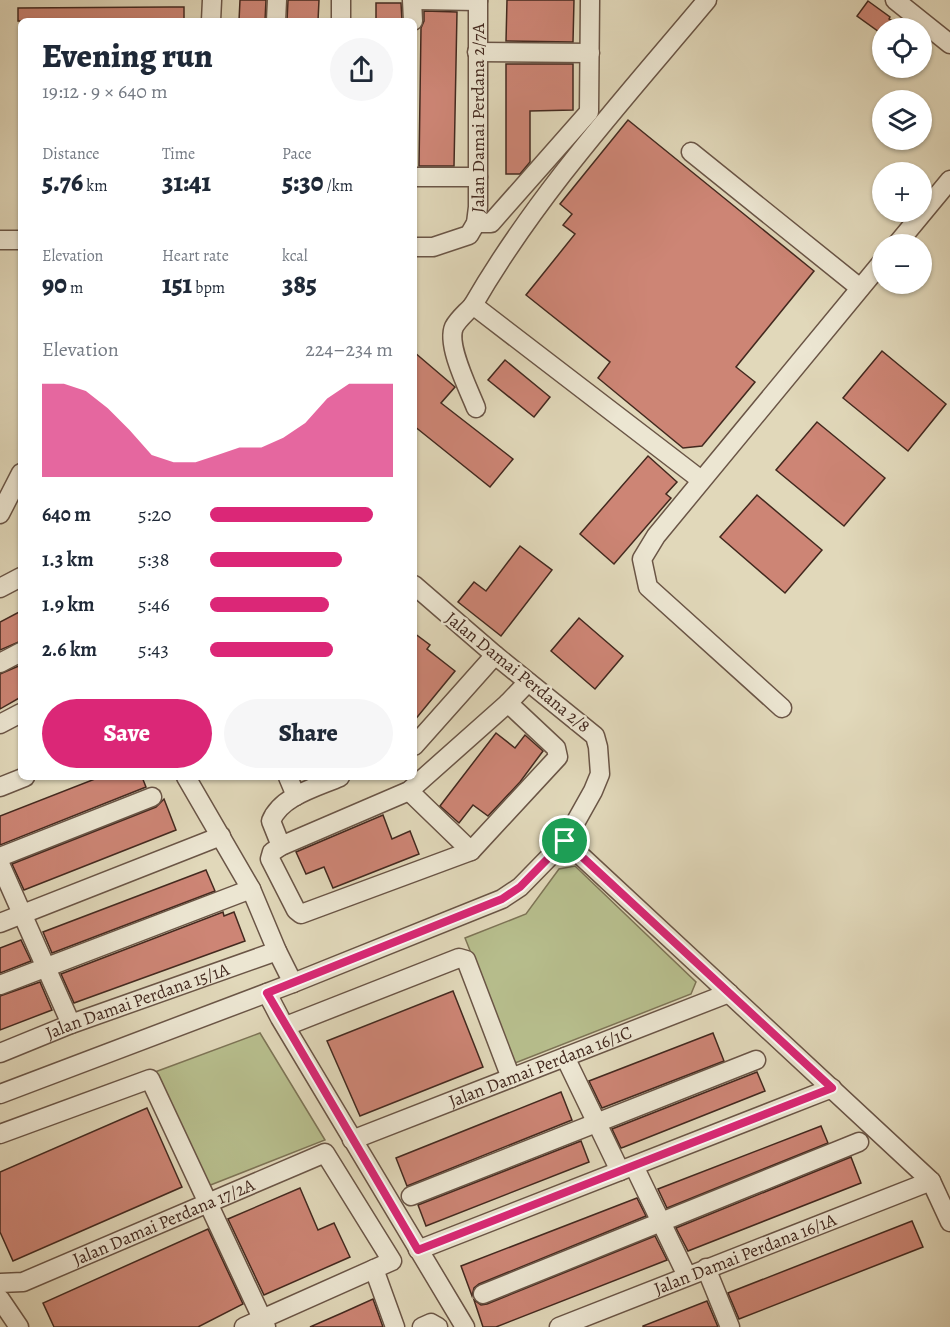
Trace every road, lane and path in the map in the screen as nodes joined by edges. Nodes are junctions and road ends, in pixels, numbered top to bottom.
1 (212, 0) edge
2 (277, 0) edge
3 (341, 0) edge
4 (415, 0) edge
5 (590, 0) edge
6 (707, 0) edge
7 (895, 0) edge
8 (478, 1) edge
9 (212, 18) edge
10 (276, 18) edge
11 (341, 18) edge
12 (412, 18) edge
13 (950, 44) edge
14 (477, 52) junction
15 (590, 53) junction
16 (691, 152) dead end
17 (417, 177) edge
18 (478, 177) junction
19 (950, 180) edge
20 (472, 229) junction
21 (905, 234) edge
22 (0, 240) edge
23 (18, 240) edge
24 (417, 247) edge
25 (872, 274) edge
26 (860, 288) junction
27 (473, 305) junction
28 (476, 408) dead end
29 (18, 478) edge
30 (701, 480) junction
31 (0, 514) edge
32 (18, 579) edge
33 (0, 588) edge
34 (417, 590) edge
35 (18, 654) edge
36 (495, 655) junction
37 (0, 663) edge
38 (528, 682) junction
39 (508, 704) junction
40 (782, 708) dead end
41 (18, 715) edge
42 (0, 724) edge
43 (417, 743) edge
44 (18, 780) edge
45 (188, 780) edge
46 (289, 780) edge
47 (333, 780) edge
48 (0, 787) edge
49 (409, 791) junction
50 (296, 796) junction
51 (152, 797) dead end
52 (221, 836) junction
53 (565, 841) junction
54 (281, 846) junction
55 (471, 851) junction
56 (0, 856) edge
57 (0, 864) edge
58 (250, 889) junction
59 (23, 914) junction
60 (0, 923) edge
61 (277, 951) junction
62 (46, 967) junction
63 (293, 983) junction
64 (0, 985) edge
65 (267, 993) junction
66 (729, 993) junction
67 (71, 1024) junction
68 (286, 1026) junction
69 (0, 1053) edge
70 (565, 1057) junction
71 (756, 1060) dead end
72 (511, 1078) junction
73 (832, 1088) junction
74 (0, 1094) edge
75 (597, 1123) junction
76 (0, 1134) edge
77 (352, 1140) junction
78 (859, 1142) dead end
79 (627, 1168) junction
80 (931, 1181) junction
81 (411, 1196) dead end
82 (208, 1203) junction
83 (661, 1222) junction
84 (950, 1222) edge
85 (418, 1250) junction
86 (706, 1268) junction
87 (374, 1269) junction
88 (687, 1276) junction
89 (0, 1283) edge
90 (483, 1294) dead end
91 (0, 1299) edge
92 (265, 1323) edge
93 (19, 1327) edge
94 (244, 1327) edge
95 (395, 1327) edge
96 (422, 1327) edge
97 (438, 1327) edge
98 (465, 1327) edge
99 (559, 1327) edge
100 (730, 1327) edge

1 - 9 street
2 - 10 street
3 - 11 street
4 - 8 street
4 - 12 street
5 - 15 street
6 - 27 street
7 - 13 street
8 - 14 street, Jalan Damai Perdana 2/7A
14 - 15 street
14 - 18 street, Jalan Damai Perdana 2/7A
15 - 20 street
16 - 26 street
17 - 18 street
18 - 20 street, Jalan Damai Perdana 2/7A
19 - 21 street
20 - 24 street
22 - 23 street
25 - 26 street
26 - 30 street
27 - 28 street
27 - 30 street
29 - 31 street
30 - 40 street
32 - 33 street
34 - 36 street, Jalan Damai Perdana 2/8
35 - 37 street
36 - 38 street, Jalan Damai Perdana 2/8
36 - 43 street
38 - 39 street
38 - 53 street, Jalan Damai Perdana 2/8
39 - 49 street
39 - 55 street
41 - 42 street
44 - 48 street
45 - 52 street
46 - 50 street
47 - 50 street
49 - 54 street
49 - 55 street
50 - 54 street
51 - 56 street
52 - 58 street
52 - 59 street
53 - 63 street
53 - 66 street
54 - 55 street
57 - 59 street
58 - 61 street
58 - 62 street
59 - 60 street
59 - 62 street
61 - 63 street
61 - 67 street, Jalan Damai Perdana 15/1A
62 - 64 street
62 - 67 street
63 - 65 street
65 - 68 street
65 - 74 street
66 - 70 street, Jalan Damai Perdana 16/1C
66 - 73 street
67 - 69 street, Jalan Damai Perdana 15/1A
68 - 72 street
68 - 77 street
70 - 72 street, Jalan Damai Perdana 16/1C
70 - 75 street
71 - 75 street
72 - 77 street, Jalan Damai Perdana 16/1C
73 - 79 street
73 - 80 street
75 - 79 street
75 - 81 street
76 - 82 street
77 - 85 street
78 - 83 street
79 - 83 street
79 - 85 street
80 - 84 street
80 - 86 street, Jalan Damai Perdana 16/1A
82 - 87 street, Jalan Damai Perdana 17/2A
82 - 89 street, Jalan Damai Perdana 17/2A
82 - 92 street
83 - 88 street
83 - 90 street
85 - 98 street
86 - 88 street, Jalan Damai Perdana 16/1A
86 - 100 street
87 - 92 street
87 - 95 street
88 - 99 street, Jalan Damai Perdana 16/1A
91 - 93 street
92 - 94 street
96 - 97 street

